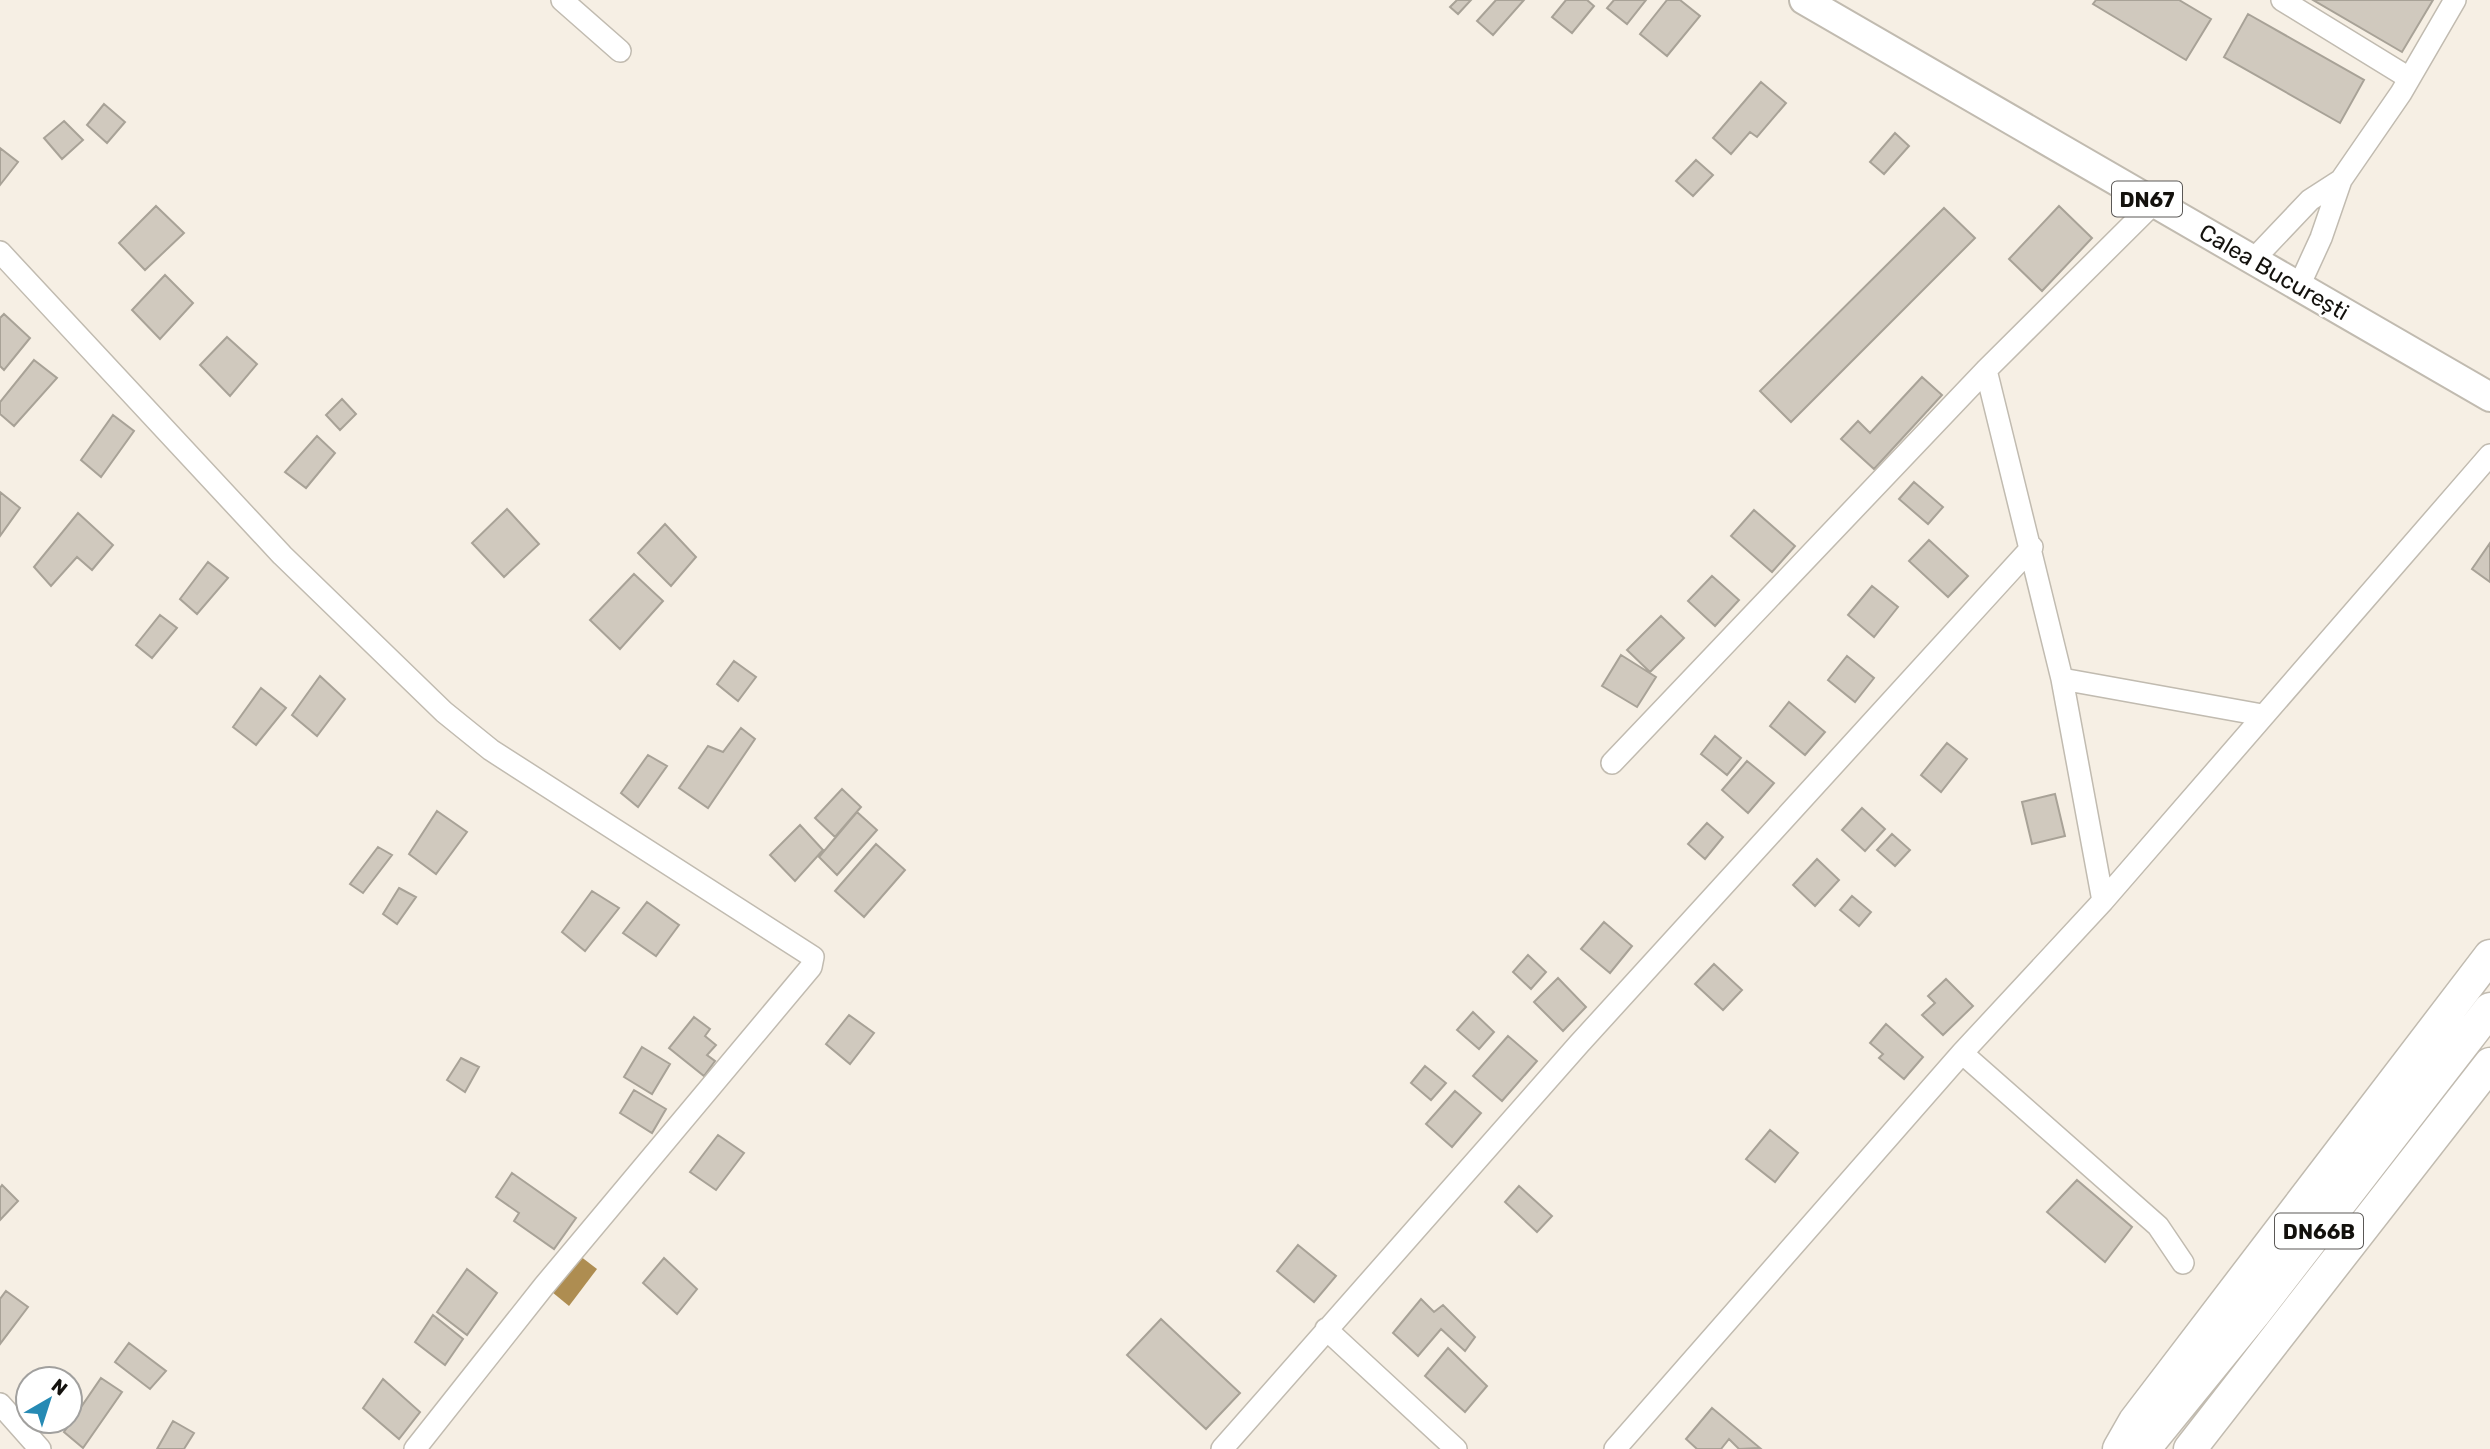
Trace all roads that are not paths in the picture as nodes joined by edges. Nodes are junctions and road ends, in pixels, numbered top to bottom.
1 (562, 0) edge
2 (1804, 0) edge
3 (2282, 0) edge
4 (2455, 0) edge
5 (620, 51) dead end
6 (2409, 78) junction
7 (2341, 180) junction
8 (2154, 203) junction
9 (0, 252) edge
10 (2253, 260) junction
11 (2299, 286) junction
12 (1986, 370) junction
13 (2490, 397) edge
14 (2490, 455) edge
15 (2032, 547) junction
16 (2062, 680) junction
17 (2262, 715) junction
18 (1612, 763) dead end
19 (2103, 901) junction
20 (2490, 956) edge
21 (2490, 1009) edge
22 (1962, 1053) junction
23 (2490, 1063) edge
24 (2183, 1263) dead end
25 (1326, 1329) junction
26 (0, 1404) edge
27 (40, 1449) edge
28 (415, 1449) edge
29 (1222, 1449) edge
30 (1456, 1449) edge
31 (1615, 1449) edge
32 (2119, 1449) edge
33 (2144, 1449) edge
34 (2190, 1449) edge

1 - 5 street
2 - 8 main road, Calea București / DN67
3 - 6 street
4 - 6 street
6 - 7 street
7 - 10 street
7 - 11 street
8 - 10 main road, Calea București / DN67
8 - 12 street
9 - 28 street
10 - 11 main road, Calea București / DN67
11 - 13 main road, Calea București / DN67
12 - 15 street
12 - 18 street
14 - 17 street
15 - 16 street
15 - 25 street
16 - 17 street
16 - 19 street
17 - 19 street
19 - 22 street
20 - 32 highway
21 - 33 highway, DN66B
22 - 24 street
22 - 31 street
23 - 34 highway
25 - 29 street
25 - 30 street
26 - 27 street

